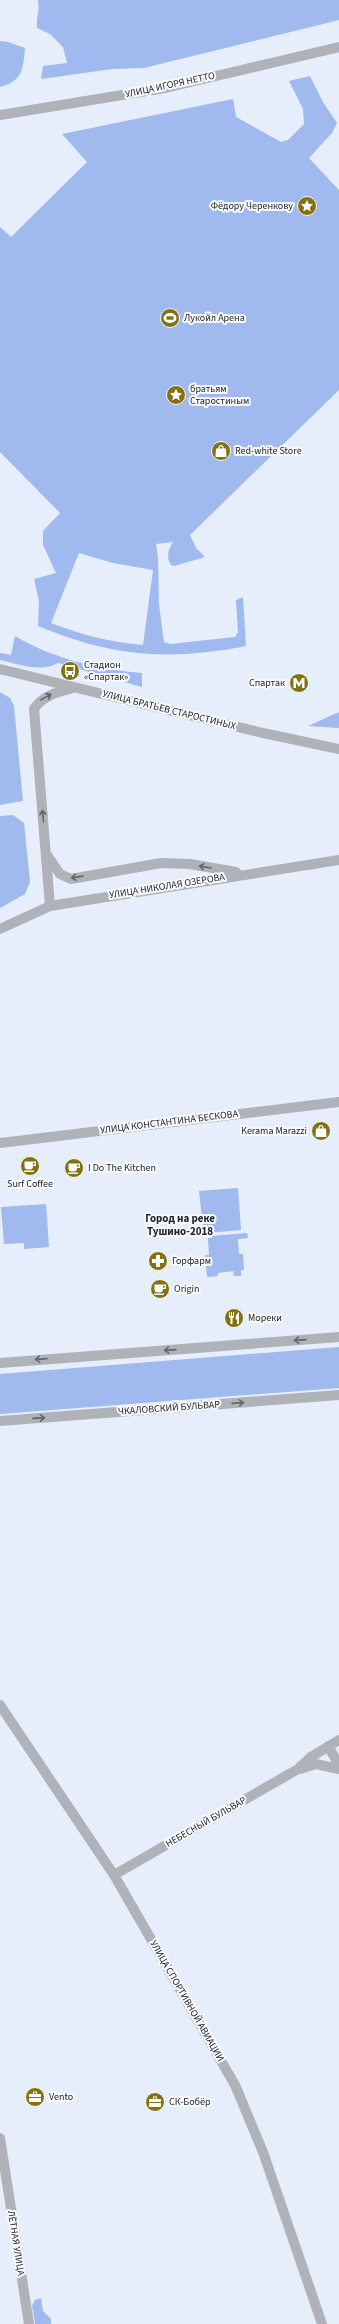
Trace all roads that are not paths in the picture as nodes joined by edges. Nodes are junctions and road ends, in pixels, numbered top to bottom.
1 (339, 47) edge
2 (0, 115) edge
3 (0, 669) edge
4 (75, 687) junction
5 (339, 749) edge
6 (46, 854) junction
7 (339, 860) edge
8 (244, 874) junction
9 (50, 906) junction
10 (0, 929) edge
11 (339, 1102) edge
12 (0, 1143) edge
13 (339, 1337) edge
14 (0, 1362) edge
15 (339, 1395) edge
16 (0, 1421) edge
17 (0, 1705) edge
18 (339, 1740) edge
19 (328, 1746) junction
20 (339, 1765) edge
21 (339, 1769) edge
22 (298, 1770) junction
23 (114, 1875) junction
24 (0, 2138) edge
25 (29, 2324) edge
26 (322, 2324) edge

1 - 2 street, УЛИЦА ИГОРЯ НЕТТО
3 - 4 street, УЛИЦА БРАТЬЕВ СТАРОСТИНЫХ
4 - 5 street, УЛИЦА БРАТЬЕВ СТАРОСТИНЫХ
6 -> 4 street
8 -> 6 street
6 - 9 street
7 - 8 street, УЛИЦА НИКОЛАЯ ОЗЕРОВА
8 - 9 street, УЛИЦА НИКОЛАЯ ОЗЕРОВА
9 - 10 street, УЛИЦА НИКОЛАЯ ОЗЕРОВА
11 - 12 street, УЛИЦА КОНСТАНТИНА БЕСКОВА
13 -> 14 street
16 -> 15 street, ЧКАЛОВСКИЙ БУЛЬВАР
17 - 23 street, УЛИЦА СПОРТИВНОЙ АВИАЦИИ
18 - 19 street, НЕБЕСНЫЙ БУЛЬВАР
19 - 20 street
19 - 22 street, НЕБЕСНЫЙ БУЛЬВАР
21 - 22 street, НЕБЕСНЫЙ БУЛЬВАР
22 - 23 street, НЕБЕСНЫЙ БУЛЬВАР
23 - 26 street, УЛИЦА СПОРТИВНОЙ АВИАЦИИ
24 - 25 street, ЛЁТНАЯ УЛИЦА

